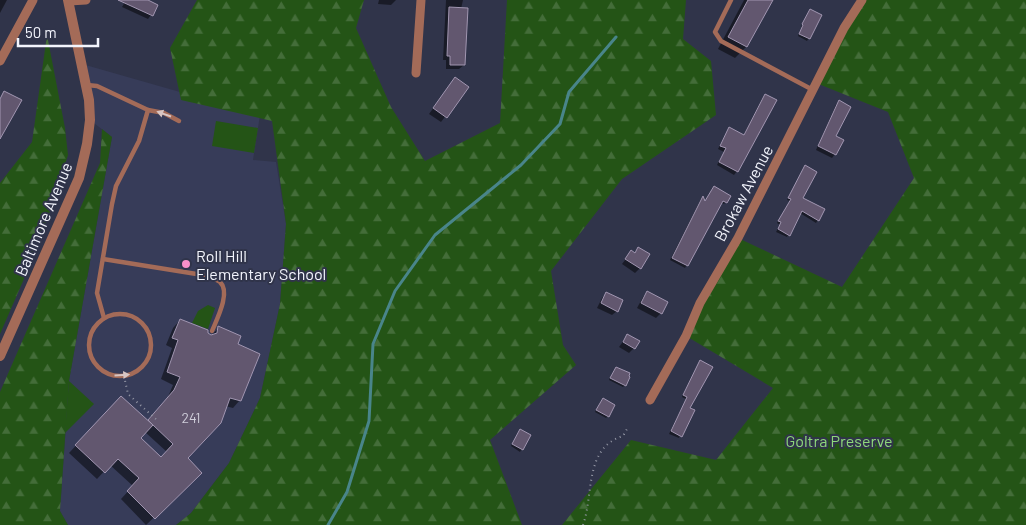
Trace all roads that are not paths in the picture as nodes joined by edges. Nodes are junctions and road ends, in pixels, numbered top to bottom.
1 (33, 0) edge
2 (86, 0) edge
3 (421, 0) edge
4 (731, 0) edge
5 (862, 0) edge
6 (68, 1) edge
7 (0, 61) edge
8 (416, 73) dead end
9 (86, 85) junction
10 (813, 90) junction
11 (148, 110) junction
12 (178, 121) dead end
13 (103, 259) junction
14 (104, 318) junction
15 (212, 331) dead end
16 (0, 356) edge
17 (650, 400) dead end

1 - 7 street
2 - 6 street
3 - 8 street
4 - 10 lane
5 - 10 street, Brokaw Avenue
6 - 9 street, Baltimore Avenue
9 - 11 lane
9 - 16 street, Baltimore Avenue
10 - 17 street, Brokaw Avenue
12 -> 11 lane
11 - 13 lane
13 - 14 lane
13 - 15 lane
14 -> 14 lane

